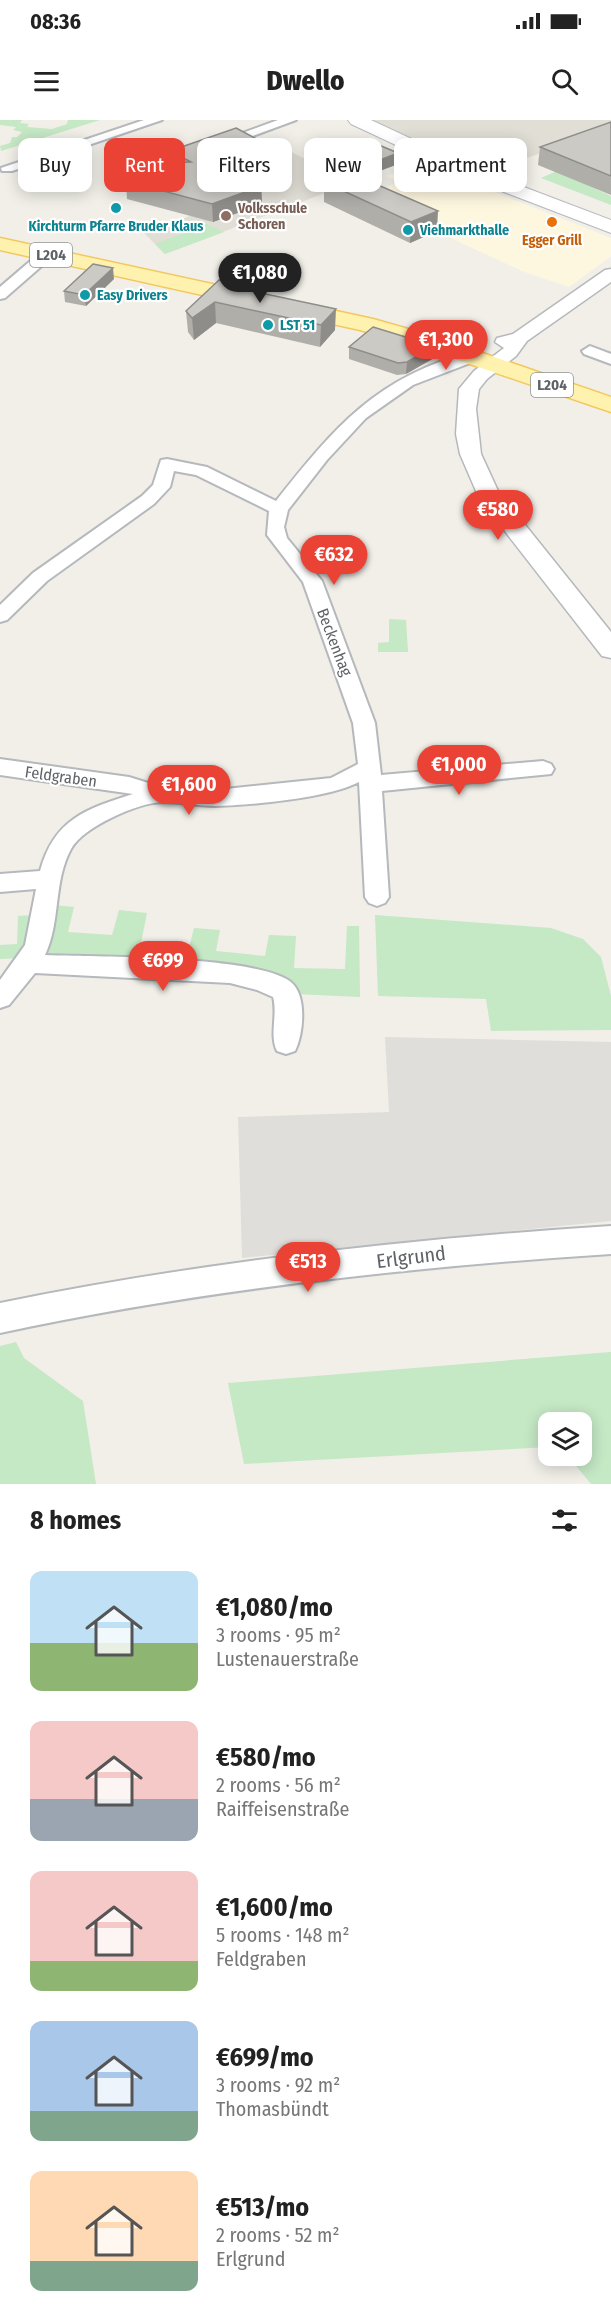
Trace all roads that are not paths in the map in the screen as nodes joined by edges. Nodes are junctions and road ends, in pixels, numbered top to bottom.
1 (156, 120) edge
2 (290, 120) edge
3 (357, 120) edge
4 (185, 158) edge
5 (7, 168) dead end
6 (611, 227) edge
7 (0, 244) edge
8 (47, 254) junction
9 (611, 274) edge
10 (0, 295) edge
11 (590, 351) dead end
12 (611, 359) edge
13 (482, 361) junction
14 (611, 405) edge
15 (279, 509) junction
16 (0, 616) edge
17 (611, 650) edge
18 (0, 767) edge
19 (543, 769) dead end
20 (370, 776) junction
21 (158, 794) junction
22 (47, 879) junction
23 (0, 883) edge
24 (377, 897) dead end
25 (28, 962) junction
26 (0, 998) edge
27 (286, 1043) dead end
28 (611, 1240) edge
29 (0, 1318) edge

1 - 5 street
2 - 4 street
3 - 6 main road
7 - 8 main road, L204
8 - 10 street
8 - 13 main road, L204
9 - 13 street
11 - 12 street
13 - 14 main road, L204
13 - 15 street
13 - 17 street
15 - 16 street
15 - 20 street, Beckenhag
18 - 21 street, Feldgraben
19 - 20 street
20 - 21 street, Feldgraben
20 - 24 street, Beckenhag
21 - 22 street
22 - 23 street
22 - 25 street
25 - 26 street
25 - 27 street
28 - 29 street, Erlgrund

